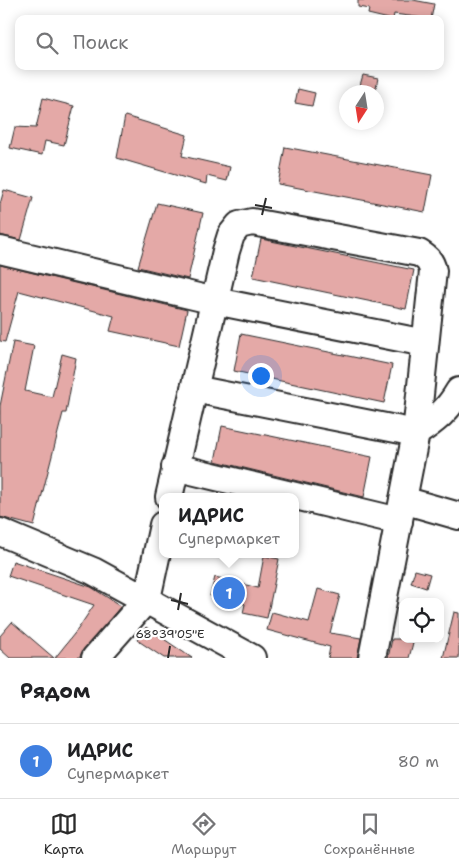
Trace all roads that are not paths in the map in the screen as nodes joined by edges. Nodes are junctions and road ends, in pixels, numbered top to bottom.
1 (0, 250) edge
2 (215, 301) junction
3 (425, 343) junction
4 (194, 389) junction
5 (459, 391) edge
6 (416, 433) junction
7 (175, 467) junction
8 (170, 493) edge
9 (401, 510) junction
10 (459, 516) edge
11 (0, 532) edge
12 (159, 542) edge
13 (146, 599) junction
14 (95, 658) edge
15 (252, 658) edge
16 (372, 658) edge

1 - 2 street
2 - 3 street
2 - 3 street
2 - 4 street
3 - 6 street
4 - 6 street
4 - 7 street
5 - 6 street
6 - 9 street
7 - 8 street
7 - 9 street
9 - 10 street
9 - 16 street
11 - 13 street
12 - 13 street
13 - 14 street
13 - 15 street

